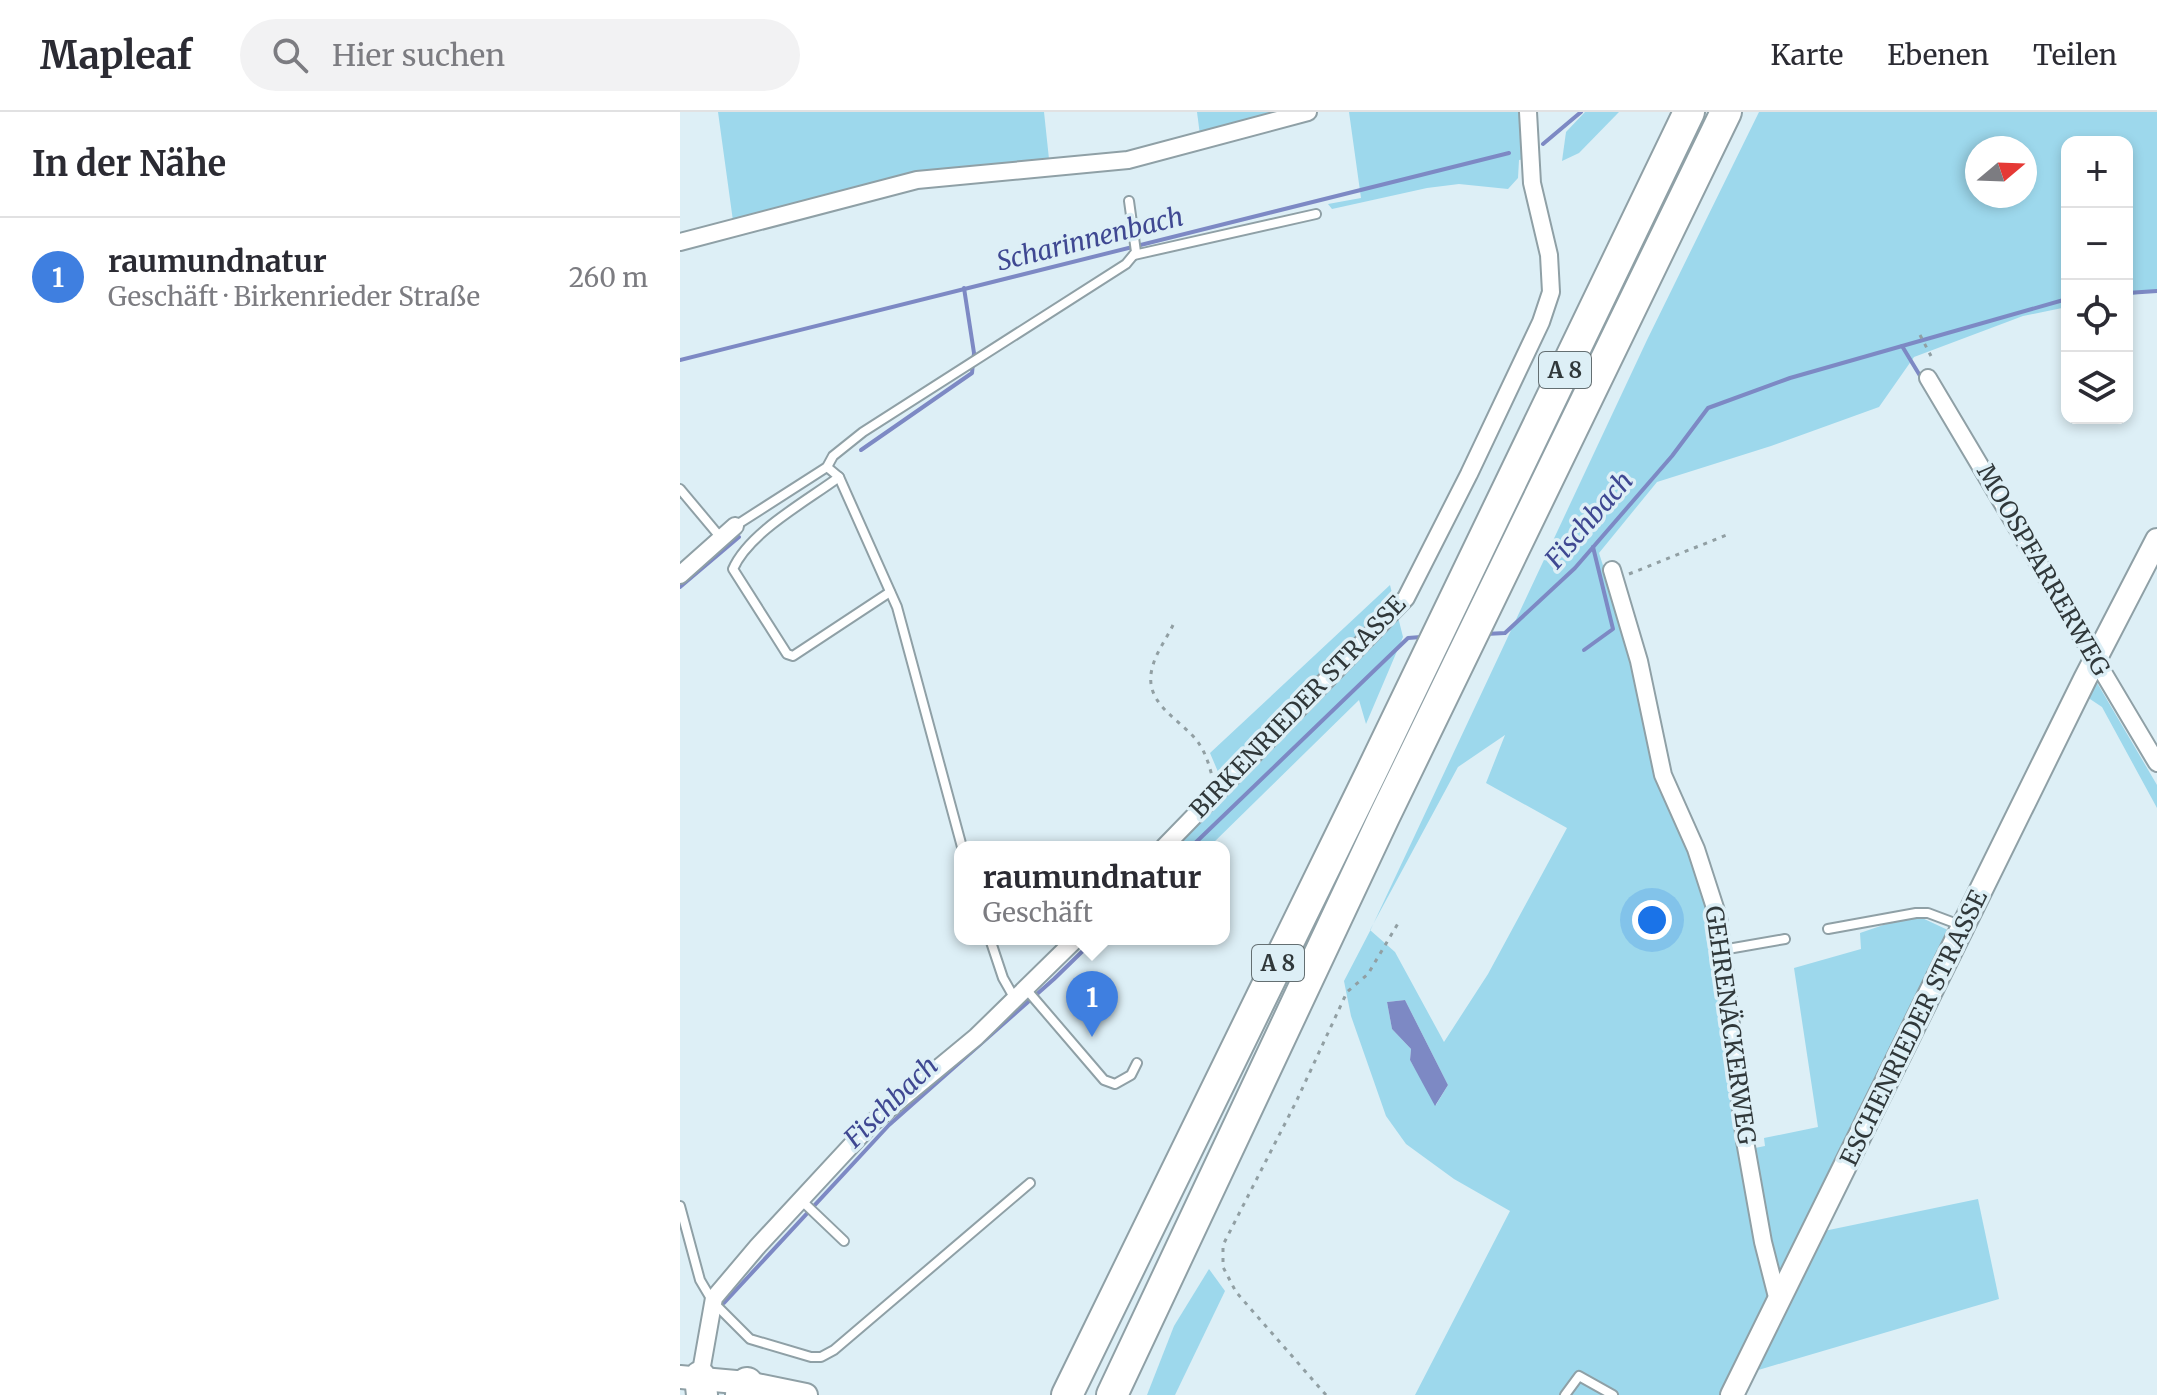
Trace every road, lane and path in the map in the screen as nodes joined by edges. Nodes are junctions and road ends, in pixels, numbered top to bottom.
1 (1308, 112) edge
2 (1528, 112) edge
3 (1689, 112) edge
4 (1726, 112) edge
5 (1129, 201) dead end
6 (1316, 214) dead end
7 (680, 242) edge
8 (1135, 253) junction
9 (1920, 335) dead end
10 (1931, 356) dead end
11 (1928, 378) dead end
12 (827, 467) junction
13 (839, 477) junction
14 (680, 489) edge
15 (735, 526) joint
16 (1729, 534) dead end
17 (721, 538) junction
18 (2155, 552) edge
19 (680, 575) edge
20 (1613, 575) joint
21 (890, 592) junction
22 (1173, 625) dead end
23 (2095, 660) junction
24 (2157, 763) edge
25 (1219, 790) junction
26 (960, 841) edge
27 (1170, 841) edge
28 (1400, 920) dead end
29 (1964, 926) junction
30 (1828, 929) dead end
31 (1785, 939) dead end
32 (992, 945) edge
33 (1070, 945) edge
34 (1722, 950) junction
35 (1022, 993) junction
36 (1137, 1063) dead end
37 (1030, 1183) dead end
38 (802, 1201) junction
39 (680, 1206) edge
40 (844, 1241) dead end
41 (1781, 1298) junction
42 (713, 1302) junction
43 (694, 1383) edge
44 (744, 1389) edge
45 (806, 1395) edge
46 (1067, 1395) edge
47 (1112, 1395) edge
48 (1326, 1395) edge
49 (1565, 1395) edge
50 (1613, 1395) edge
51 (1732, 1395) edge

1 - 7 street
2 - 25 street, BIRKENRIEDER STRASSE
3 - 46 highway, A 8
4 - 47 highway, A 8
5 - 8 lane
6 - 8 lane
8 - 12 lane
9 - 10 path
11 - 23 street, MOOSPFARRERWEG
12 - 13 lane
12 - 15 lane
13 - 21 lane
13 - 21 lane
14 - 17 lane
15 - 17 street
16 - 20 path
17 - 19 street
18 - 23 street, ESCHENRIEDER STRASSE
20 - 34 street, GEHRENÄCKERWEG
21 - 26 lane
22 - 25 path
23 - 24 street, MOOSPFARRERWEG
23 - 29 street, ESCHENRIEDER STRASSE
25 - 27 street, BIRKENRIEDER STRASSE
28 - 48 path
29 - 30 lane
29 - 41 street, ESCHENRIEDER STRASSE
31 - 34 lane
32 - 35 lane
33 - 35 street
34 - 41 street, GEHRENÄCKERWEG
35 - 36 lane
35 - 38 street
37 - 42 lane
38 - 40 lane
38 - 42 street
39 - 42 lane
41 - 51 street, ESCHENRIEDER STRASSE
42 - 43 street
43 - 44 street
44 - 45 street
49 - 50 lane

